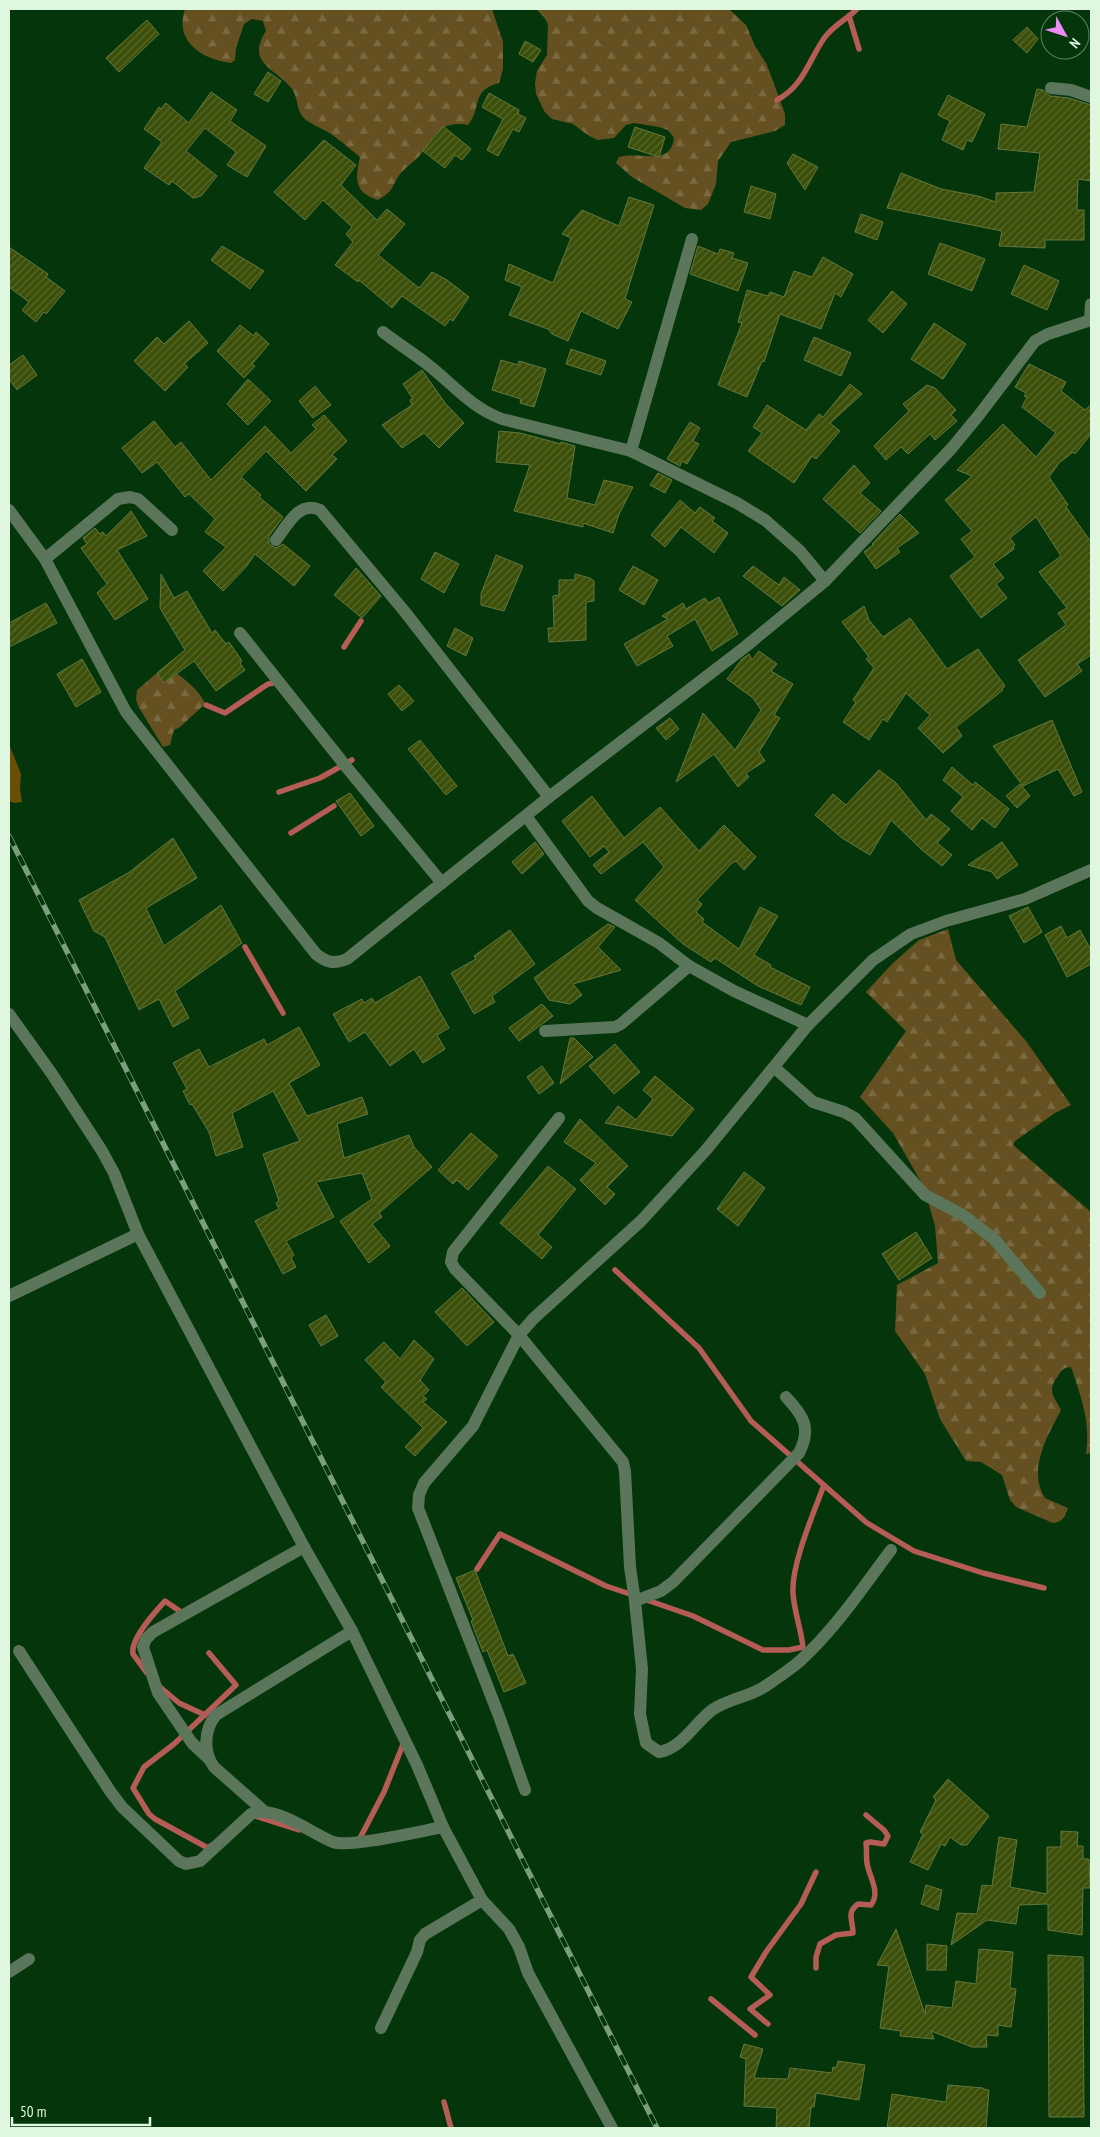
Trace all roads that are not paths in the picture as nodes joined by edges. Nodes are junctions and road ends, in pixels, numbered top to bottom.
1 (1051, 88) dead end
2 (1091, 97) edge
3 (692, 239) dead end
4 (1091, 304) edge
5 (1091, 320) edge
6 (383, 332) dead end
7 (631, 451) junction
8 (9, 510) edge
9 (172, 530) dead end
10 (276, 540) dead end
11 (45, 559) junction
12 (825, 581) junction
13 (240, 633) dead end
14 (549, 797) junction
15 (526, 816) junction
16 (1091, 870) edge
17 (442, 883) junction
18 (689, 966) junction
19 (9, 1014) edge
20 (808, 1025) junction
21 (545, 1030) dead end
22 (775, 1068) junction
23 (559, 1118) dead end
24 (138, 1234) junction
25 (1040, 1293) dead end
26 (9, 1296) edge
27 (519, 1335) junction
28 (786, 1397) dead end
29 (304, 1547) junction
30 (891, 1550) dead end
31 (635, 1601) junction
32 (352, 1631) junction
33 (19, 1651) dead end
34 (208, 1758) junction
35 (525, 1790) dead end
36 (265, 1812) junction
37 (443, 1827) junction
38 (482, 1900) junction
39 (29, 1959) dead end
40 (9, 1972) edge
41 (382, 2028) dead end
42 (612, 2128) edge

1 - 2 street
3 - 7 street
4 - 5 street
5 - 12 street
6 - 7 street
7 - 12 street
8 - 11 street
9 - 11 street
10 - 14 street
11 - 17 street
12 - 14 street
13 - 17 street
14 - 15 street
15 - 17 street
15 - 18 street
16 - 20 street
18 - 20 street
18 - 21 street
19 - 24 street
20 - 22 street
22 - 25 street
22 - 27 street
23 - 27 street
24 - 26 street
24 - 29 street
27 - 31 street
27 - 35 street
28 - 31 street
29 - 32 street
29 - 34 street
30 - 31 street
32 - 34 street
32 - 37 street
33 - 36 street
34 - 36 street
36 - 37 street
37 - 38 street
38 - 41 street
38 - 42 street
39 - 40 street

